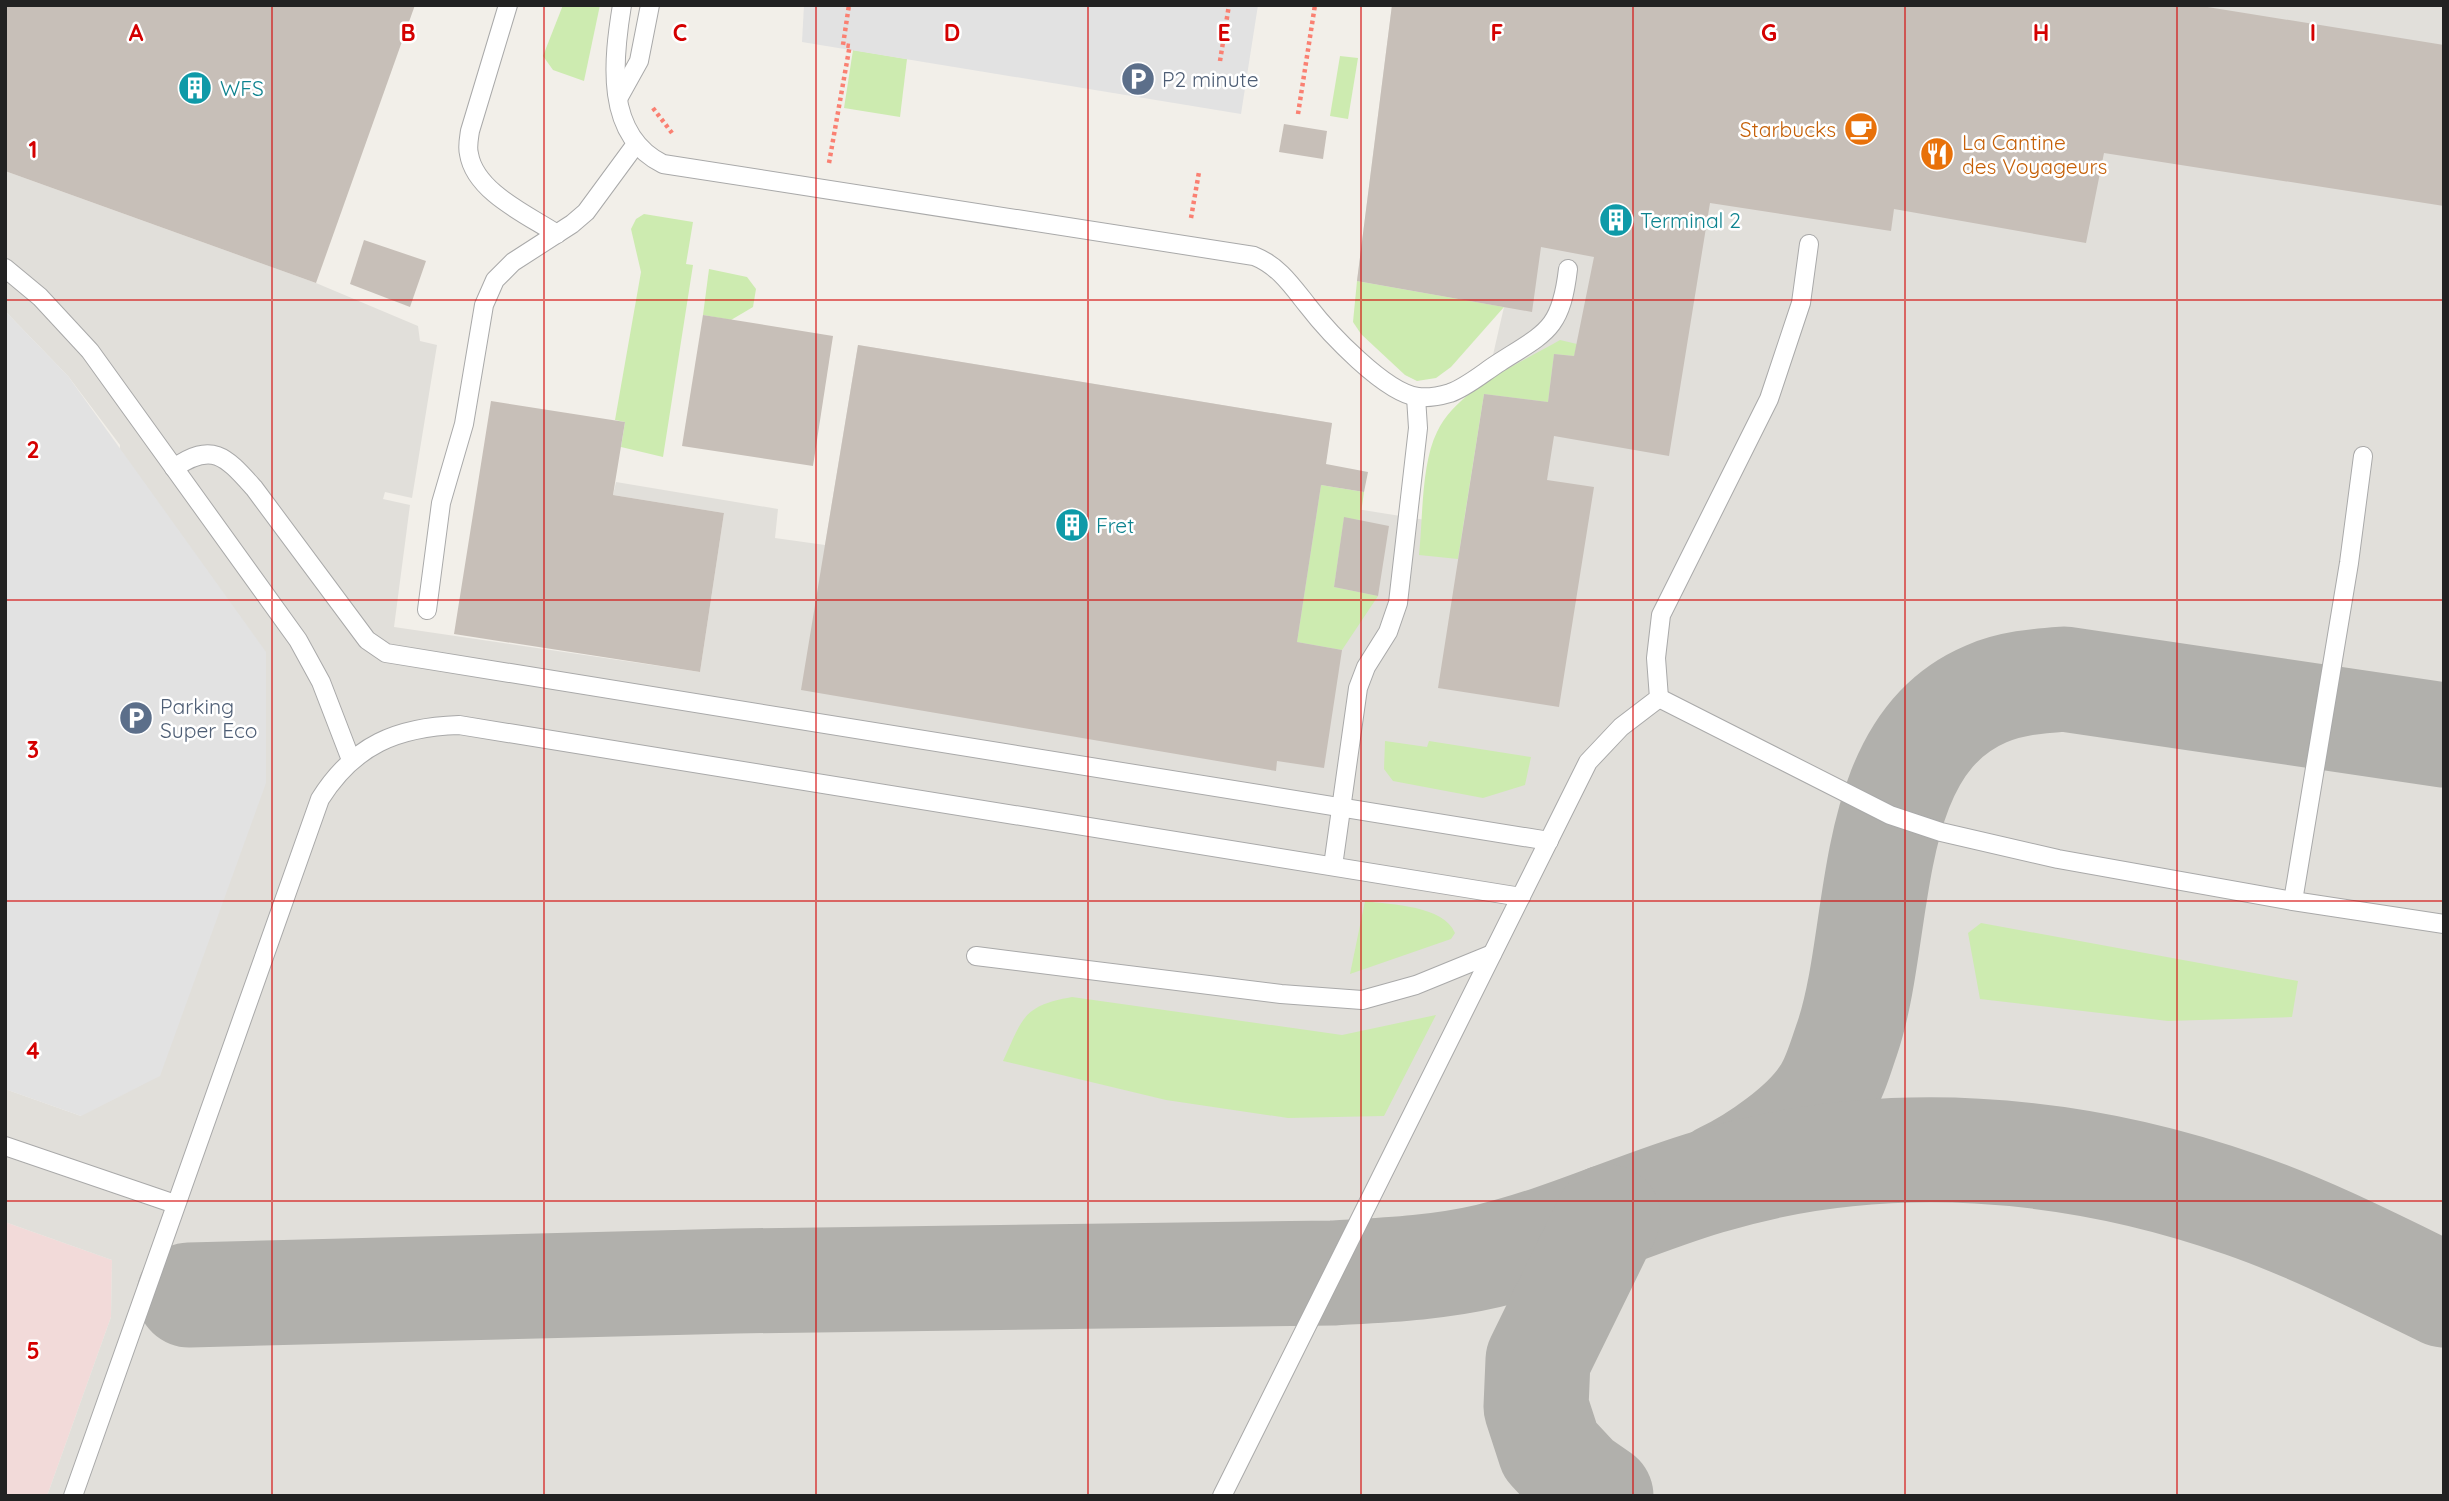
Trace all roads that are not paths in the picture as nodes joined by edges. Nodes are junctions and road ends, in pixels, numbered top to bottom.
1 (508, 5) edge
2 (622, 5) edge
3 (650, 5) edge
4 (619, 97) junction
5 (635, 144) junction
6 (557, 234) junction
7 (1809, 244) dead end
8 (5, 268) edge
9 (1568, 270) dead end
10 (1416, 397) junction
11 (2362, 456) dead end
12 (173, 468) junction
13 (427, 610) dead end
14 (1659, 698) junction
15 (351, 760) junction
16 (1342, 808) junction
17 (1549, 841) junction
18 (1334, 866) junction
19 (1521, 897) junction
20 (2293, 901) junction
21 (2444, 924) edge
22 (1492, 954) junction
23 (976, 957) dead end
24 (5, 1146) edge
25 (175, 1204) junction
26 (73, 1496) edge
27 (1222, 1496) edge

1 - 6 lane
2 - 4 lane
3 - 4 lane
4 - 5 lane
5 - 6 lane
5 - 10 lane
6 - 13 lane
7 - 14 lane
8 - 12 lane
9 - 10 lane
10 - 16 lane
11 - 20 lane
12 - 15 lane
12 - 16 lane
14 - 17 lane
14 - 20 lane
15 - 18 lane
15 - 25 lane
16 - 17 lane
16 - 18 lane
17 - 19 lane
18 - 19 lane
19 - 22 lane
20 - 21 lane
22 - 23 lane
22 - 27 lane
24 - 25 lane
25 - 26 lane

